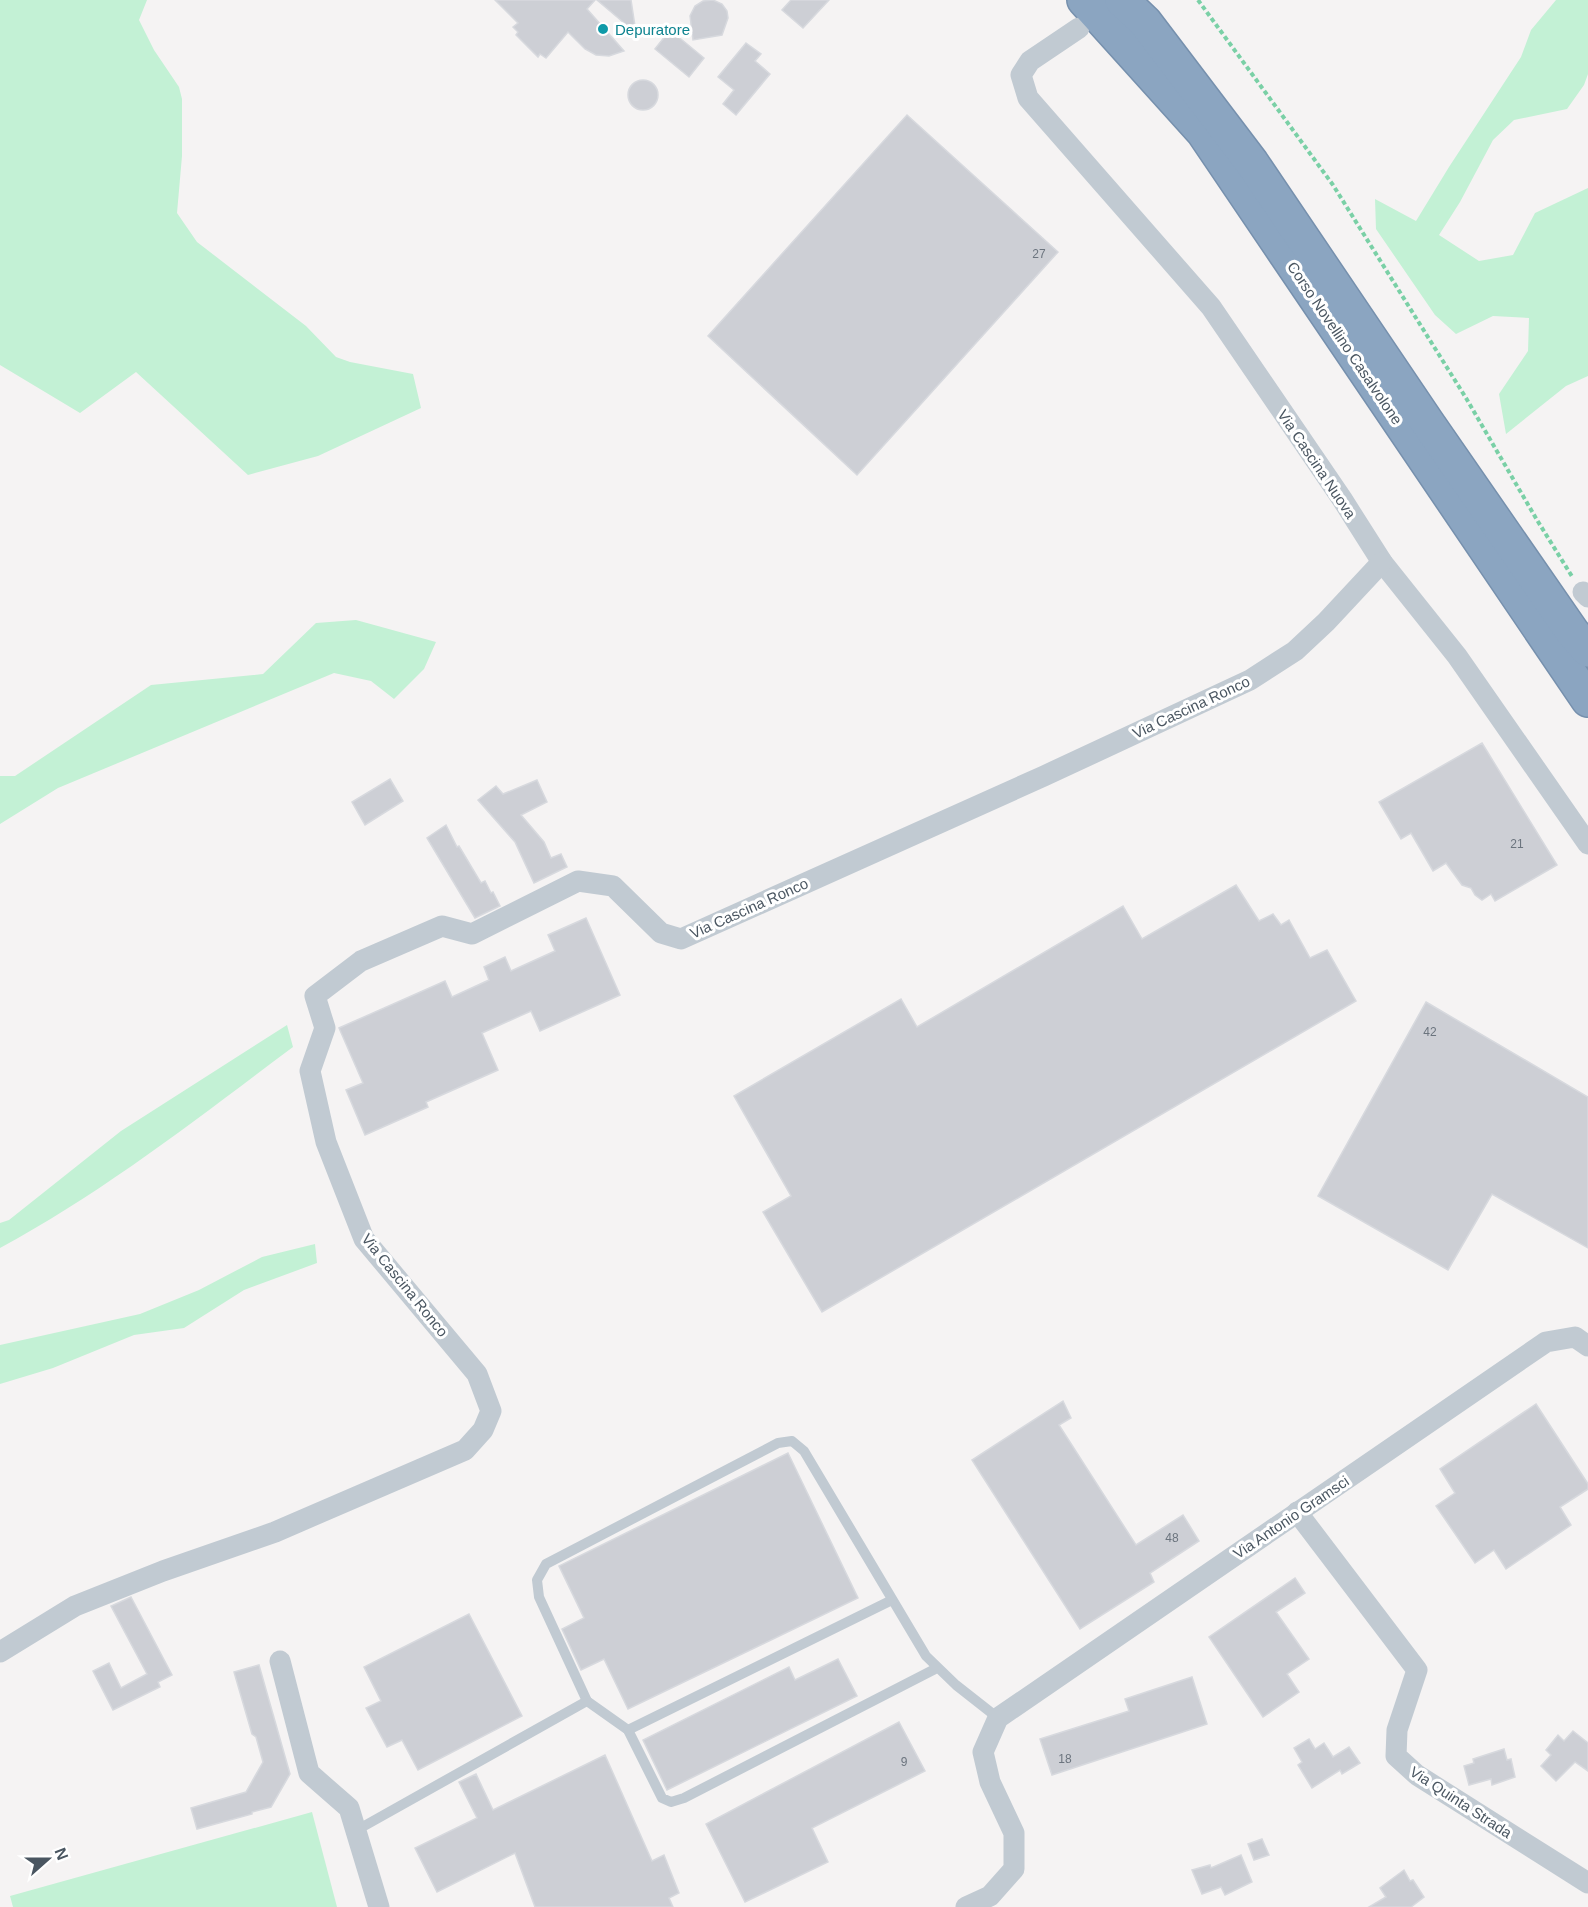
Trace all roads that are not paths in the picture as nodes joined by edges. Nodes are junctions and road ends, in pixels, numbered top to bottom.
1 (1122, 0) edge
2 (1081, 14) edge
3 (1382, 562) junction
4 (1588, 650) edge
5 (1588, 700) edge
6 (1588, 844) edge
7 (1588, 1346) edge
8 (1297, 1512) junction
9 (892, 1600) junction
10 (0, 1652) edge
11 (280, 1661) dead end
12 (937, 1668) junction
13 (587, 1701) junction
14 (998, 1718) junction
15 (628, 1730) junction
16 (357, 1830) junction
17 (1588, 1883) edge
18 (379, 1907) edge
19 (966, 1907) edge

1 - 4 highway, Corso Novellino Casalvolone
2 - 3 street, Via Cascina Nuova
2 - 5 highway, Corso Novellino Casalvolone
3 - 6 street, Via Cascina Nuova
3 - 10 street, Via Cascina Ronco
7 - 8 street, Via Antonio Gramsci
8 - 14 street, Via Antonio Gramsci
8 - 17 street, Via Quinta Strada
9 - 12 lane
9 - 13 lane
9 - 15 lane
11 - 16 street
12 - 14 lane
12 - 15 lane
13 - 15 lane
13 - 16 lane
14 - 19 street
16 - 18 street

